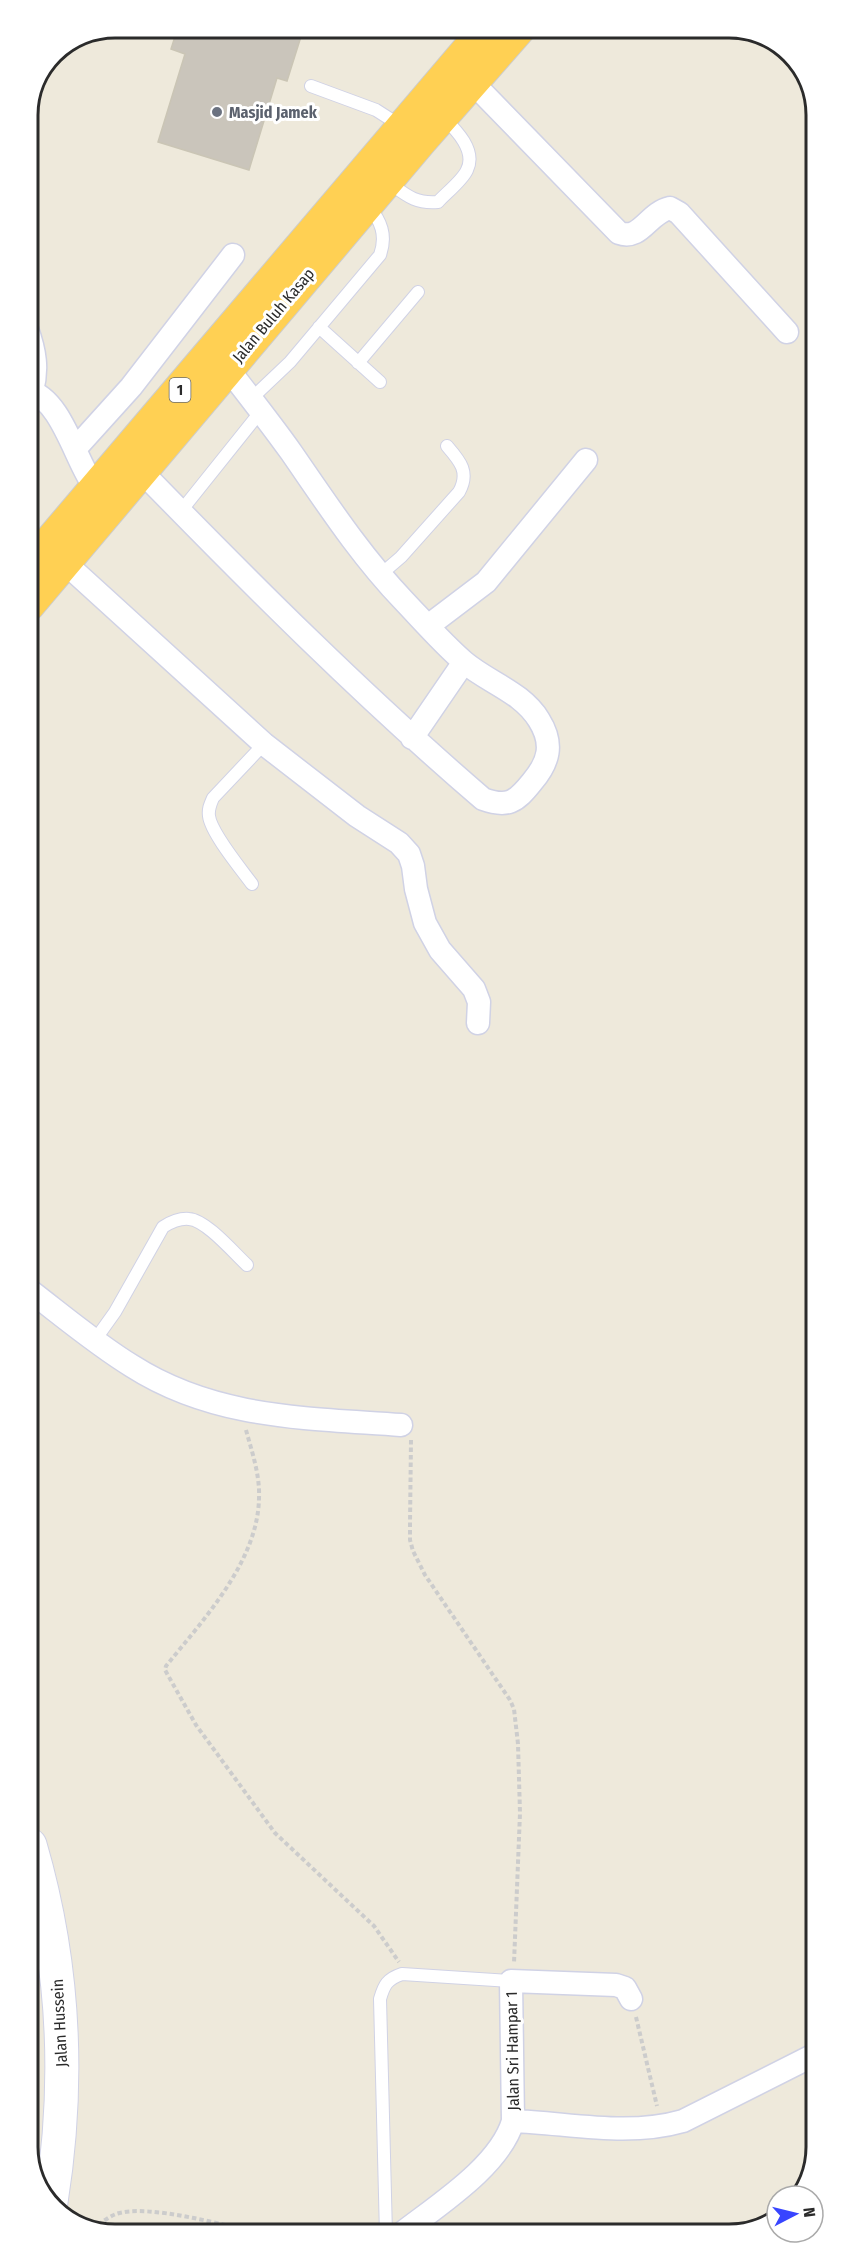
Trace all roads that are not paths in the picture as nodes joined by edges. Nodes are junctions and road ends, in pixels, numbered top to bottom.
1 (479, 38) edge
2 (511, 38) edge
3 (472, 82) junction
4 (311, 86) dead end
5 (442, 116) junction
6 (402, 127) junction
7 (377, 192) junction
8 (233, 255) dead end
9 (418, 292) dead end
10 (319, 327) junction
11 (787, 332) dead end
12 (358, 363) junction
13 (228, 369) junction
14 (380, 382) dead end
15 (38, 395) edge
16 (256, 405) junction
17 (447, 446) dead end
18 (75, 449) junction
19 (586, 460) dead end
20 (141, 471) junction
21 (96, 489) junction
22 (181, 511) junction
23 (38, 556) edge
24 (64, 562) junction
25 (380, 575) junction
26 (38, 593) edge
27 (428, 626) junction
28 (464, 662) junction
29 (412, 738) junction
30 (264, 744) junction
31 (252, 884) dead end
32 (478, 1023) dead end
33 (247, 1265) dead end
34 (38, 1297) edge
35 (95, 1340) junction
36 (402, 1425) road end
37 (38, 1877) edge
38 (511, 1981) junction
39 (631, 1999) road end
40 (806, 2059) edge
41 (513, 2121) junction
42 (52, 2193) edge
43 (386, 2224) edge
44 (415, 2224) edge

1 - 6 highway, Jalan Buluh Kasap / 1
2 - 3 highway, Jalan Buluh Kasap / 1
3 - 5 highway, Jalan Buluh Kasap / 1
3 - 11 street
4 - 6 lane
5 - 7 highway, Jalan Buluh Kasap / 1
5 - 7 lane
6 - 21 highway, Jalan Buluh Kasap / 1
7 - 10 lane
7 - 13 highway, Jalan Buluh Kasap / 1
8 - 18 street
9 - 12 lane
10 - 12 lane
10 - 16 lane
12 - 14 lane
13 - 16 street
13 - 20 highway, Jalan Buluh Kasap / 1
15 - 18 street
16 - 22 lane
16 - 25 street
17 - 25 lane
18 - 21 street
19 - 27 street
20 - 22 street
20 - 24 highway, Jalan Buluh Kasap / 1
21 - 23 highway, Jalan Buluh Kasap / 1
22 - 29 street
24 - 26 highway, Jalan Buluh Kasap / 1
24 - 30 street
25 - 27 street
27 - 28 street
28 - 29 street
28 - 29 street
30 - 31 lane
30 - 32 street
33 - 35 lane
34 - 35 street
35 - 36 street
37 - 42 main road, Jalan Hussein
38 - 39 street
38 - 41 street, Jalan Sri Hampar 1
38 - 43 lane
40 - 41 street
41 - 44 street

